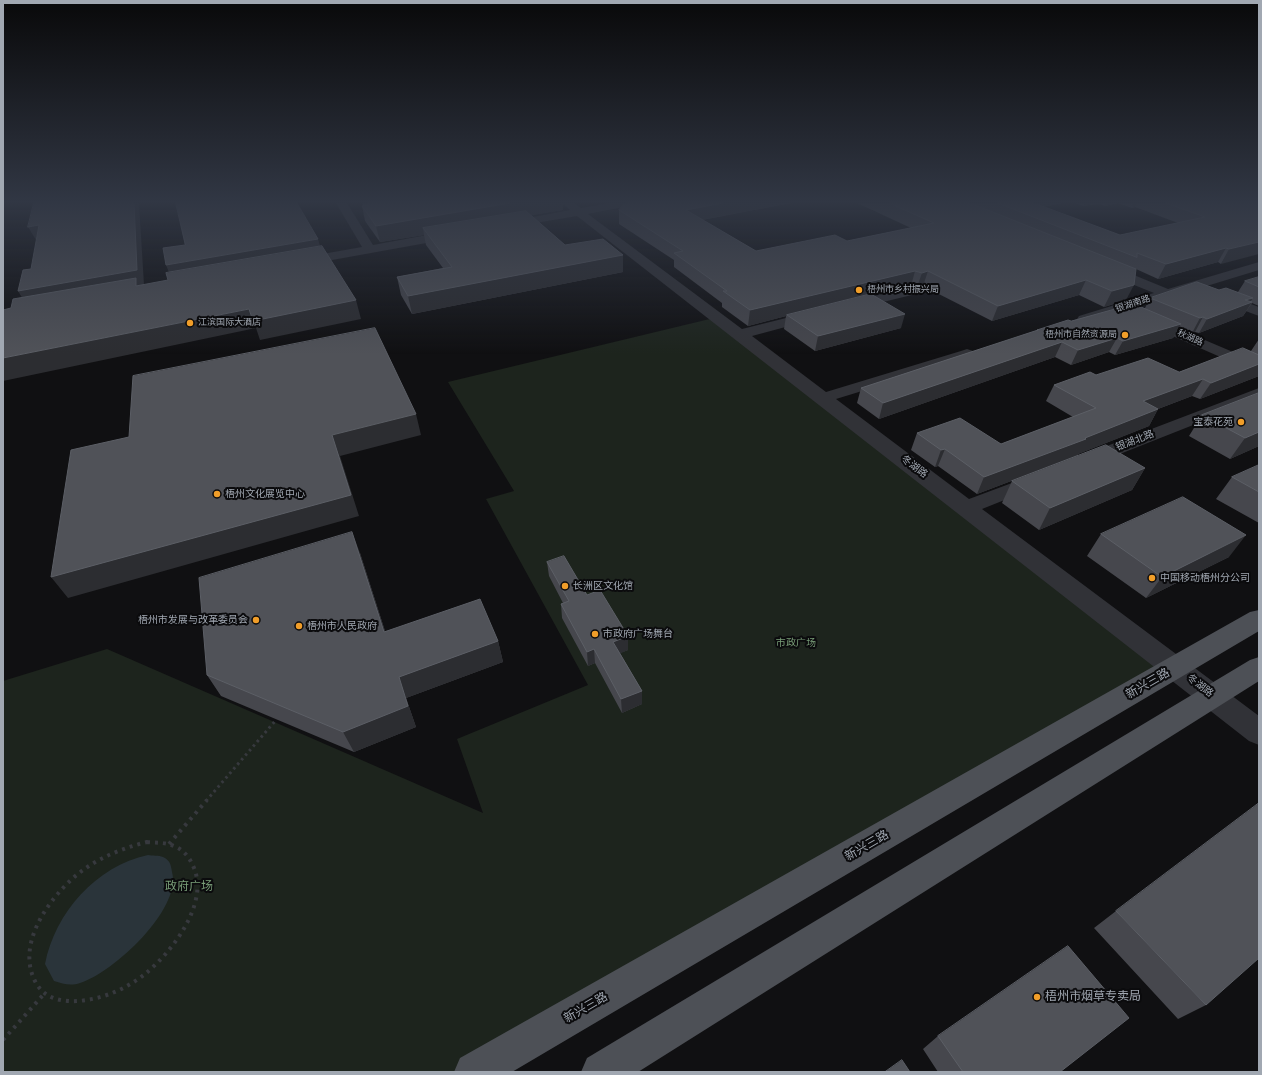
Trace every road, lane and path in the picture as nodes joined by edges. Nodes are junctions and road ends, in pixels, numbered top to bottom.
1 (348, 253) edge
2 (633, 253) edge
3 (1093, 263) edge
4 (290, 264) edge
5 (1259, 266) edge
6 (1192, 285) junction
7 (910, 291) dead end
8 (1166, 293) junction
9 (1120, 308) junction
10 (1259, 312) edge
11 (1072, 322) edge
12 (741, 334) junction
13 (982, 350) edge
14 (1259, 369) edge
15 (1259, 393) edge
16 (823, 398) junction
17 (967, 507) junction
18 (1259, 619) edge
19 (1177, 668) junction
20 (1259, 668) edge
21 (1213, 696) junction
22 (276, 720) edge
23 (1259, 732) edge
24 (169, 844) junction
25 (44, 994) junction
26 (3, 1040) edge
27 (474, 1072) edge
28 (601, 1072) edge

1 - 4 street
2 - 12 street, 冬湖路
3 - 8 street
5 - 6 street, 银湖南路
6 - 8 street, 银湖南路
6 - 10 street
7 - 12 street
8 - 9 street, 银湖南路
9 - 11 street, 银湖南路
9 - 14 street, 秋湖路
12 - 16 street, 冬湖路
13 - 16 street
15 - 17 street, 银湖北路
16 - 17 street, 冬湖路
17 - 19 street, 冬湖路
18 - 19 main road, 新兴三路
19 - 21 street, 冬湖路
19 - 27 main road, 新兴三路
20 - 21 main road
21 - 23 street, 冬湖路
21 - 28 main road
22 - 24 path
24 - 25 path
24 - 25 path
25 - 26 path

